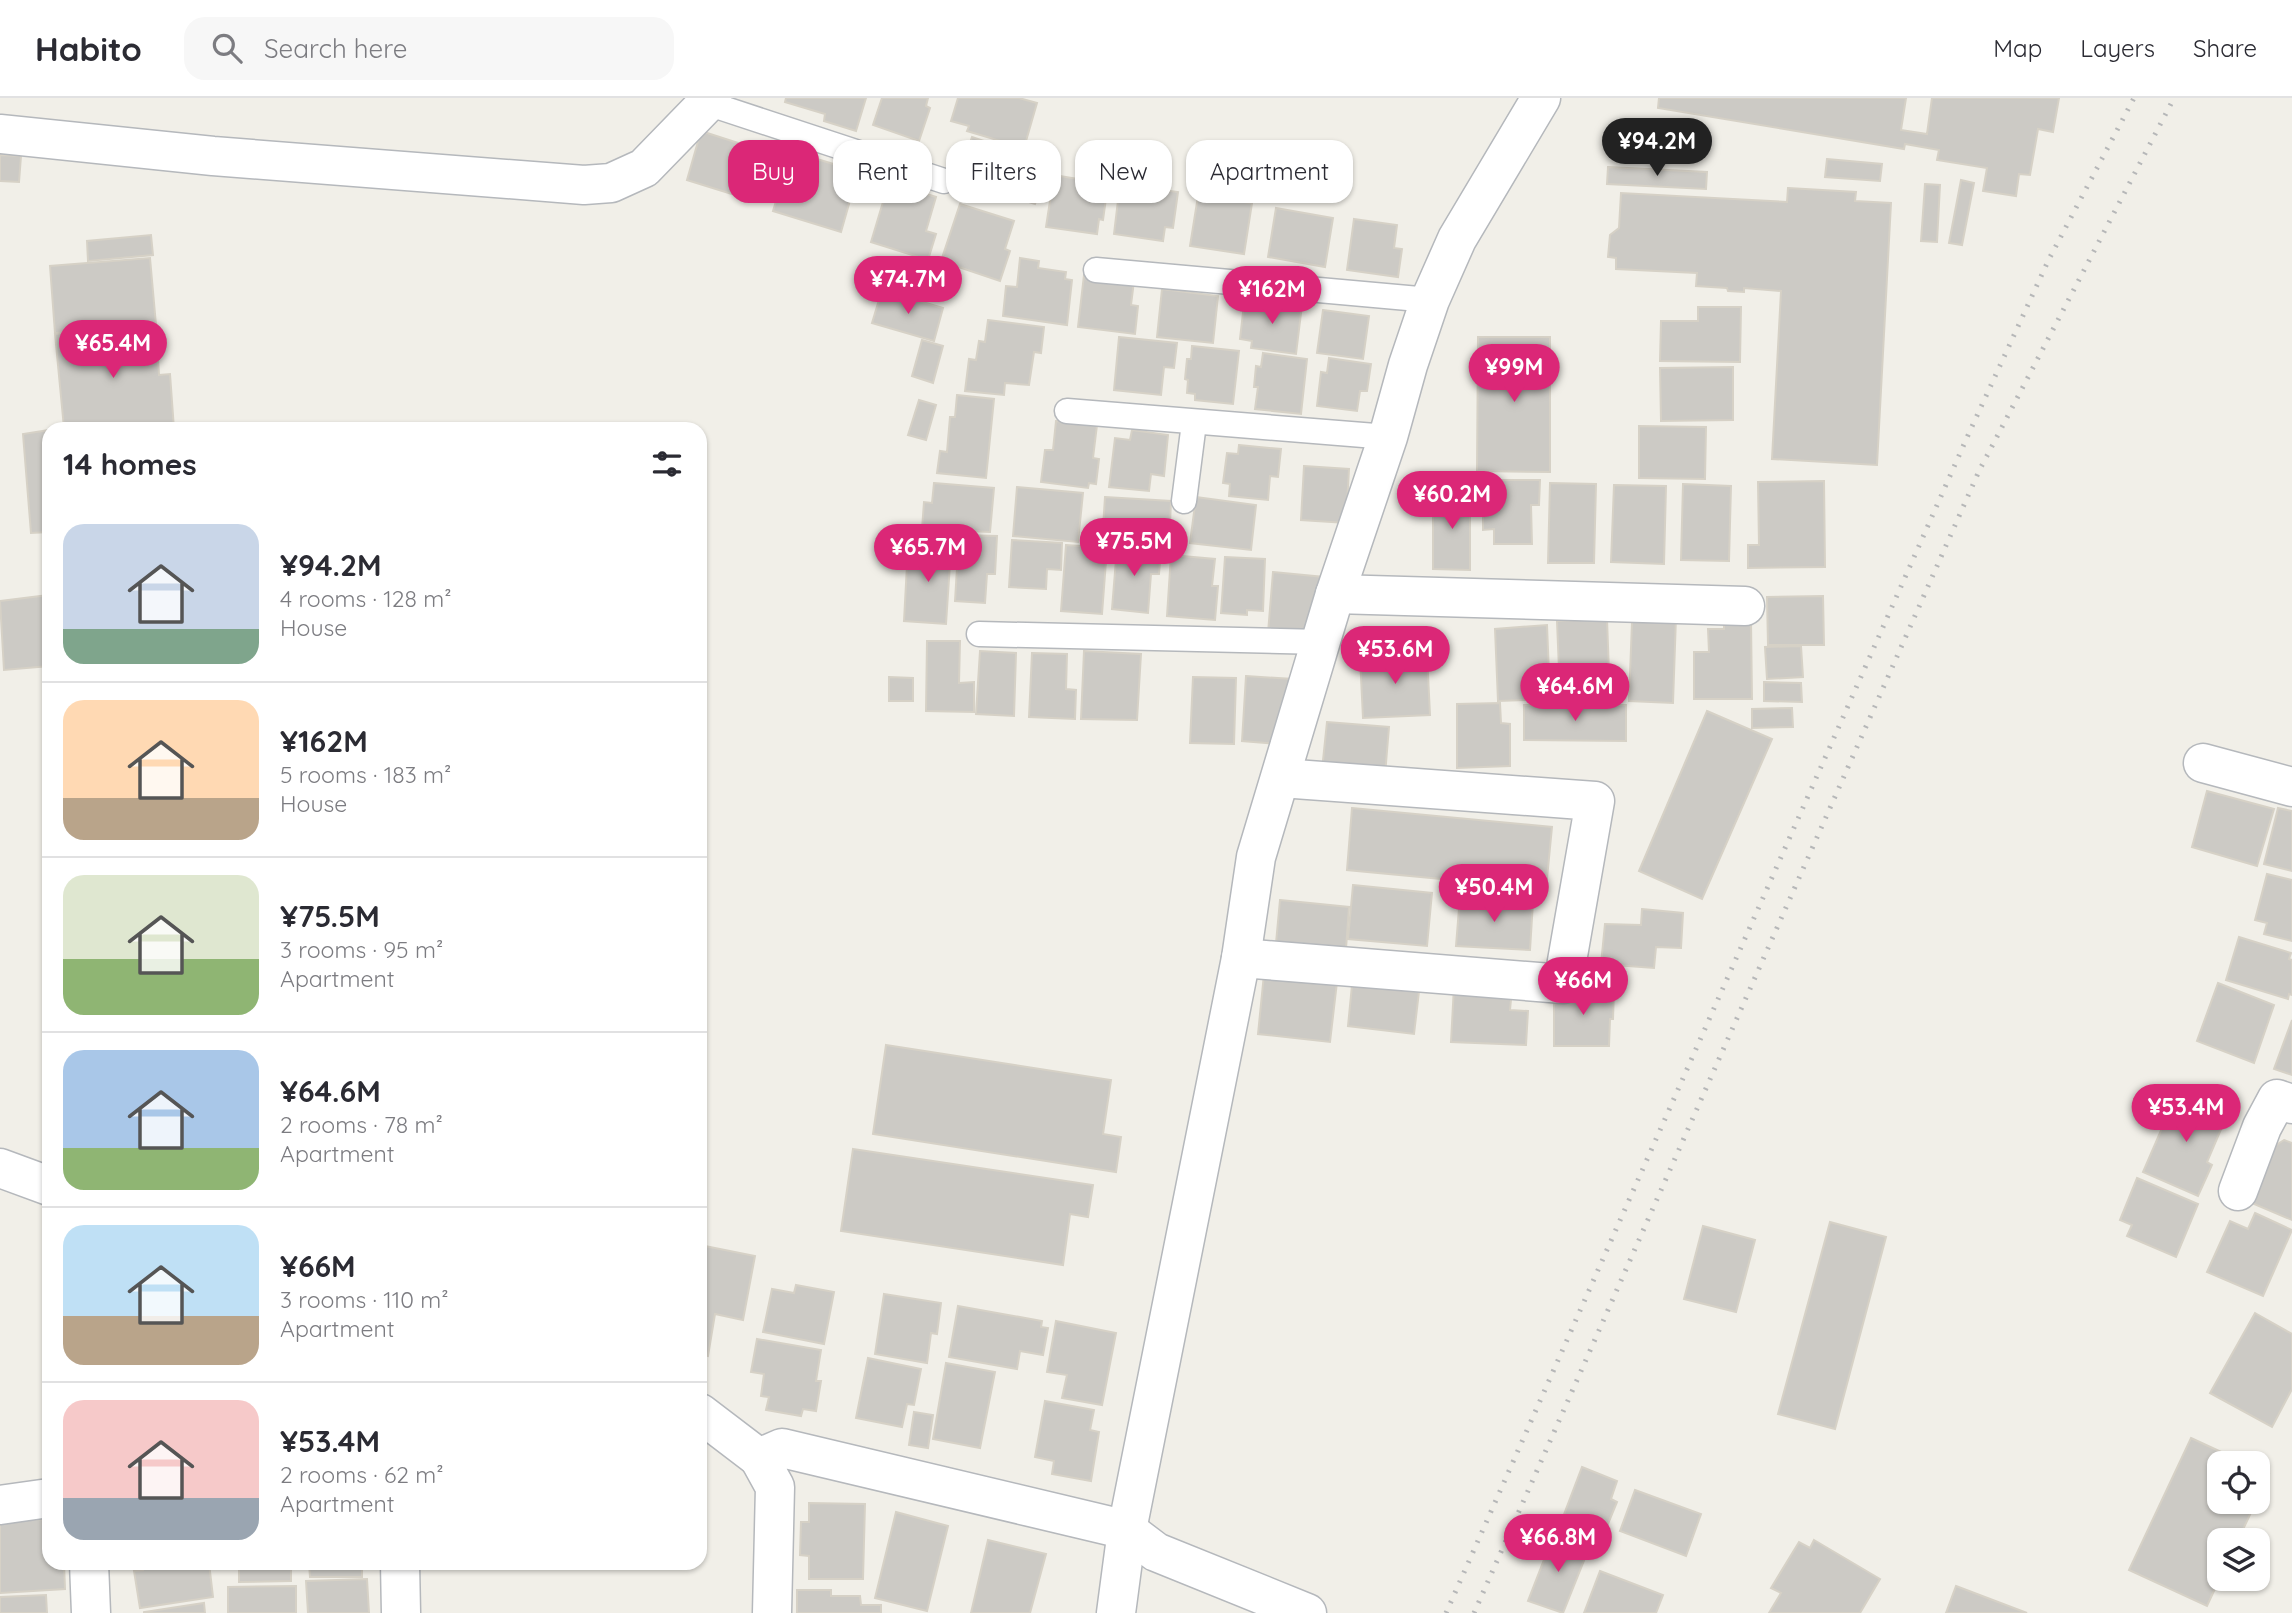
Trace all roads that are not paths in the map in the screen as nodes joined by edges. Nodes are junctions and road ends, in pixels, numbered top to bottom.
1 (1542, 98) edge
2 (710, 100) edge
3 (0, 134) edge
4 (944, 181) dead end
5 (1096, 270) dead end
6 (1430, 300) junction
7 (1067, 411) dead end
8 (1194, 423) junction
9 (1388, 437) junction
10 (1184, 501) dead end
11 (1335, 594) junction
12 (1745, 606) dead end
13 (979, 634) dead end
14 (1322, 642) junction
15 (2203, 763) dead end
16 (1281, 778) junction
17 (2292, 787) edge
18 (1241, 958) junction
19 (2292, 1104) edge
20 (0, 1168) edge
21 (42, 1183) edge
22 (2238, 1191) dead end
23 (707, 1418) edge
24 (759, 1458) junction
25 (42, 1499) edge
26 (0, 1505) edge
27 (1127, 1530) junction
28 (89, 1570) edge
29 (400, 1570) edge
30 (91, 1613) edge
31 (401, 1613) edge
32 (772, 1613) edge
33 (1116, 1613) edge
34 (1307, 1613) edge

1 - 6 street
2 - 3 street
2 - 4 lane
5 - 6 lane
6 - 9 street
7 - 8 lane
8 - 9 lane
8 - 10 lane
9 - 11 street
11 - 12 street
11 - 14 street
13 - 14 lane
14 - 16 street
15 - 17 street
16 - 18 street
16 - 18 street
18 - 27 street
19 - 22 street
20 - 21 street
23 - 24 street
24 - 27 street
24 - 32 street
25 - 26 street
27 - 33 street
27 - 34 street
28 - 30 street
29 - 31 street

